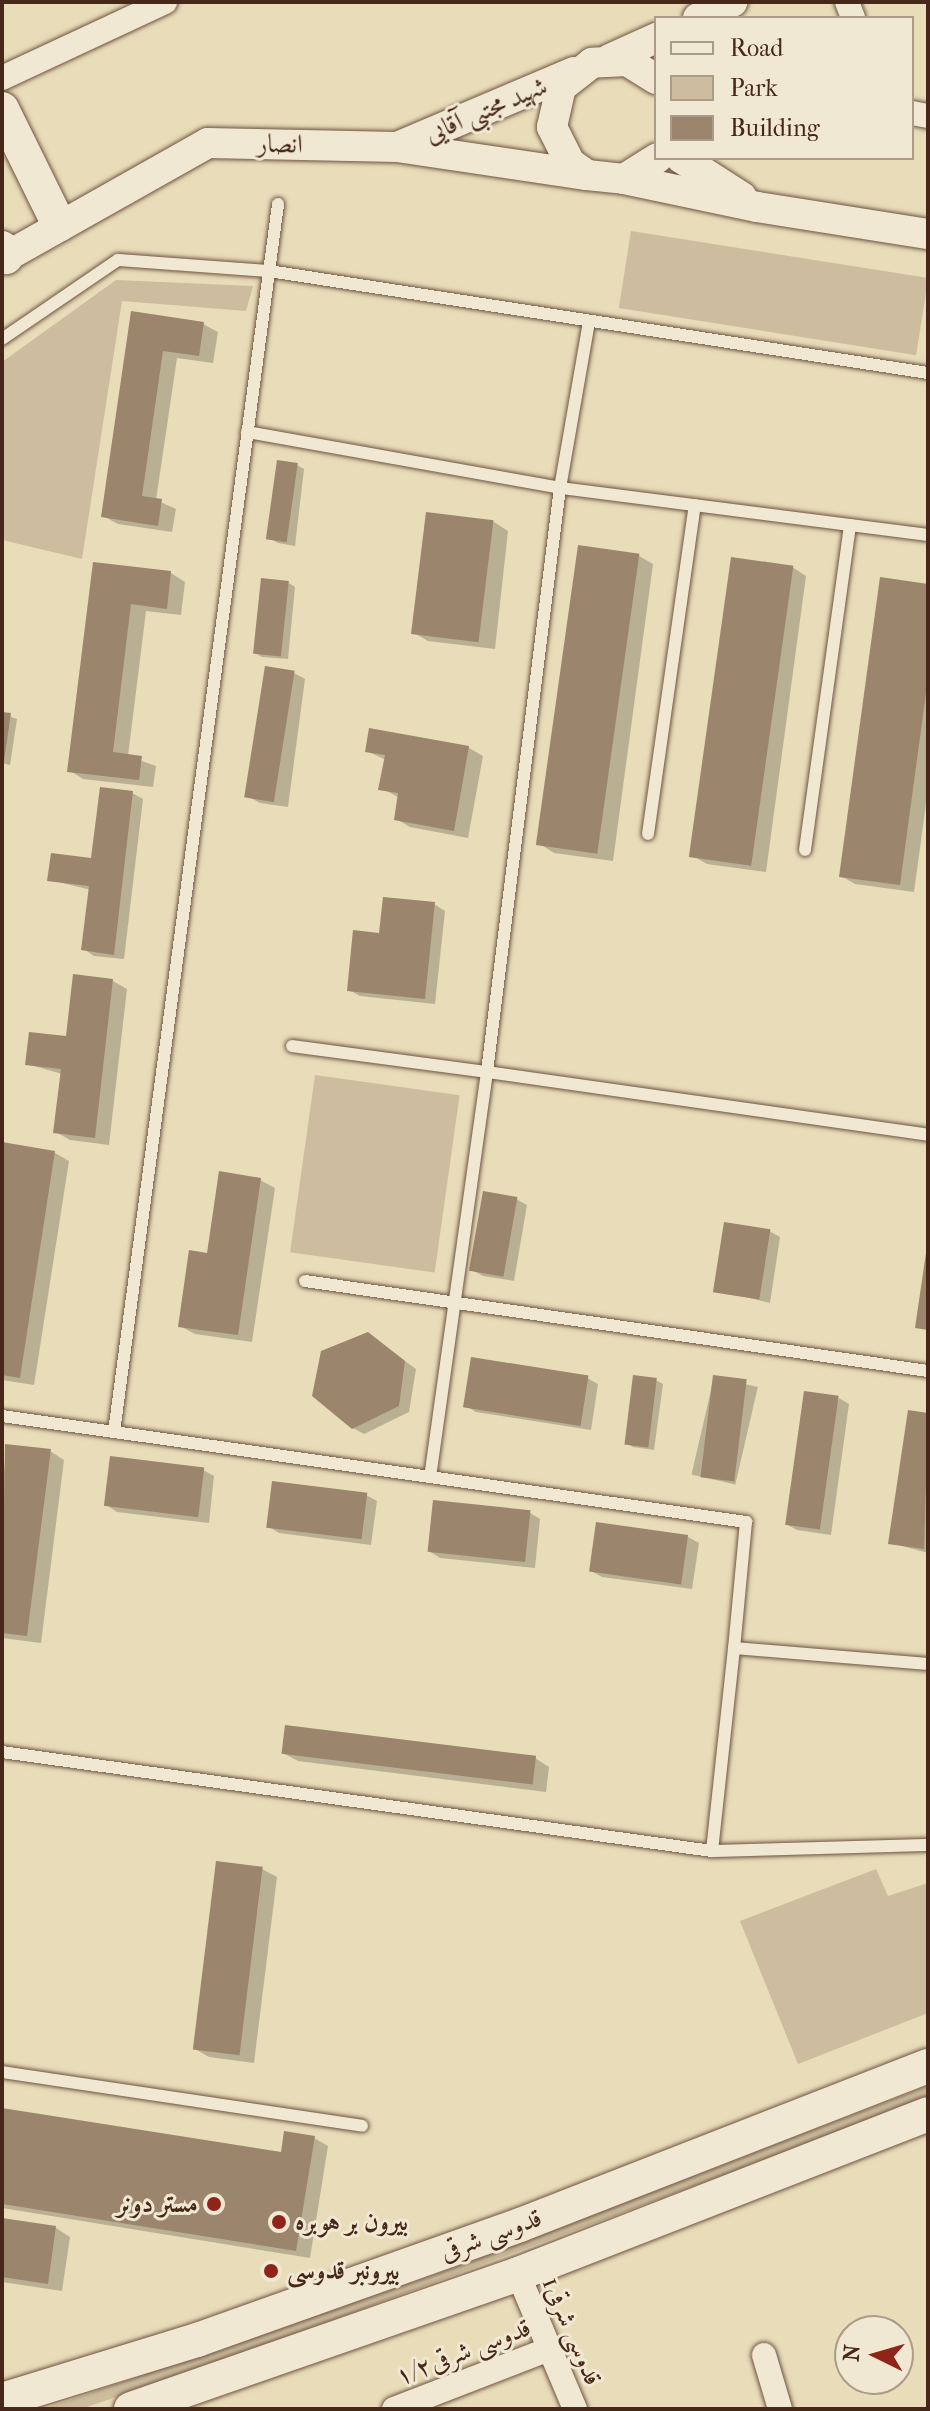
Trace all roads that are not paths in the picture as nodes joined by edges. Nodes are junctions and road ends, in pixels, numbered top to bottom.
1 (165, 2) edge
2 (732, 2) edge
3 (745, 2) edge
4 (702, 16) edge
5 (728, 16) edge
6 (654, 39) edge
7 (610, 59) junction
8 (574, 72) junction
9 (2, 78) edge
10 (654, 78) edge
11 (2, 109) edge
12 (397, 147) junction
13 (654, 160) edge
14 (684, 160) edge
15 (587, 175) junction
16 (624, 179) junction
17 (278, 204) dead end
18 (757, 207) junction
19 (59, 225) junction
20 (928, 234) edge
21 (3, 255) edge
22 (269, 271) junction
23 (589, 321) junction
24 (2, 339) edge
25 (928, 373) edge
26 (247, 432) junction
27 (560, 488) junction
28 (695, 505) junction
29 (850, 525) junction
30 (928, 535) edge
31 (648, 834) dead end
32 (805, 850) dead end
33 (292, 1046) dead end
34 (487, 1072) junction
35 (928, 1135) edge
36 (305, 1281) dead end
37 (454, 1302) junction
38 (928, 1371) edge
39 (2, 1416) edge
40 (114, 1432) junction
41 (430, 1477) junction
42 (734, 1648) junction
43 (928, 1664) edge
44 (2, 1752) edge
45 (928, 1845) edge
46 (712, 1851) junction
47 (928, 2066) edge
48 (2, 2072) edge
49 (928, 2114) edge
50 (362, 2126) dead end
51 (518, 2274) junction
52 (552, 2348) junction
53 (764, 2355) dead end
54 (2, 2400) edge
55 (131, 2409) edge
56 (394, 2409) edge
57 (575, 2409) edge
58 (780, 2409) edge

1 - 9 street
2 - 4 street
3 - 5 street
6 - 7 street
7 - 8 street, شهید مجتبی آقایی
7 - 10 street
8 - 12 street, شهید مجتبی آقایی
8 - 15 street
11 - 19 main road
12 - 15 street, انصار
12 - 19 street, انصار
13 - 16 street
14 - 18 street
15 - 16 street, انصار
16 - 18 street
17 - 22 lane
18 - 20 street
19 - 21 street, انصار
22 - 23 lane
22 - 24 lane
22 - 26 lane
23 - 25 lane
23 - 27 lane
26 - 27 lane
26 - 40 lane
27 - 28 lane
27 - 34 lane
28 - 29 lane
28 - 31 lane
29 - 30 lane
29 - 32 lane
33 - 34 lane
34 - 35 lane
34 - 37 lane
36 - 37 lane
37 - 38 lane
37 - 41 lane
39 - 40 lane
40 - 41 lane
41 - 42 lane
42 - 43 lane
42 - 46 lane
44 - 46 lane
45 - 46 lane
47 - 54 main road, قدوسی شرقی
48 - 50 lane
49 - 51 main road, قدوسی شرقی
51 - 52 street, 1قدوسی شرقی
51 - 55 main road, قدوسی شرقی
52 - 56 street, قدوسی شرقی۱/۲
52 - 57 street, 1قدوسی شرقی
53 - 58 street

